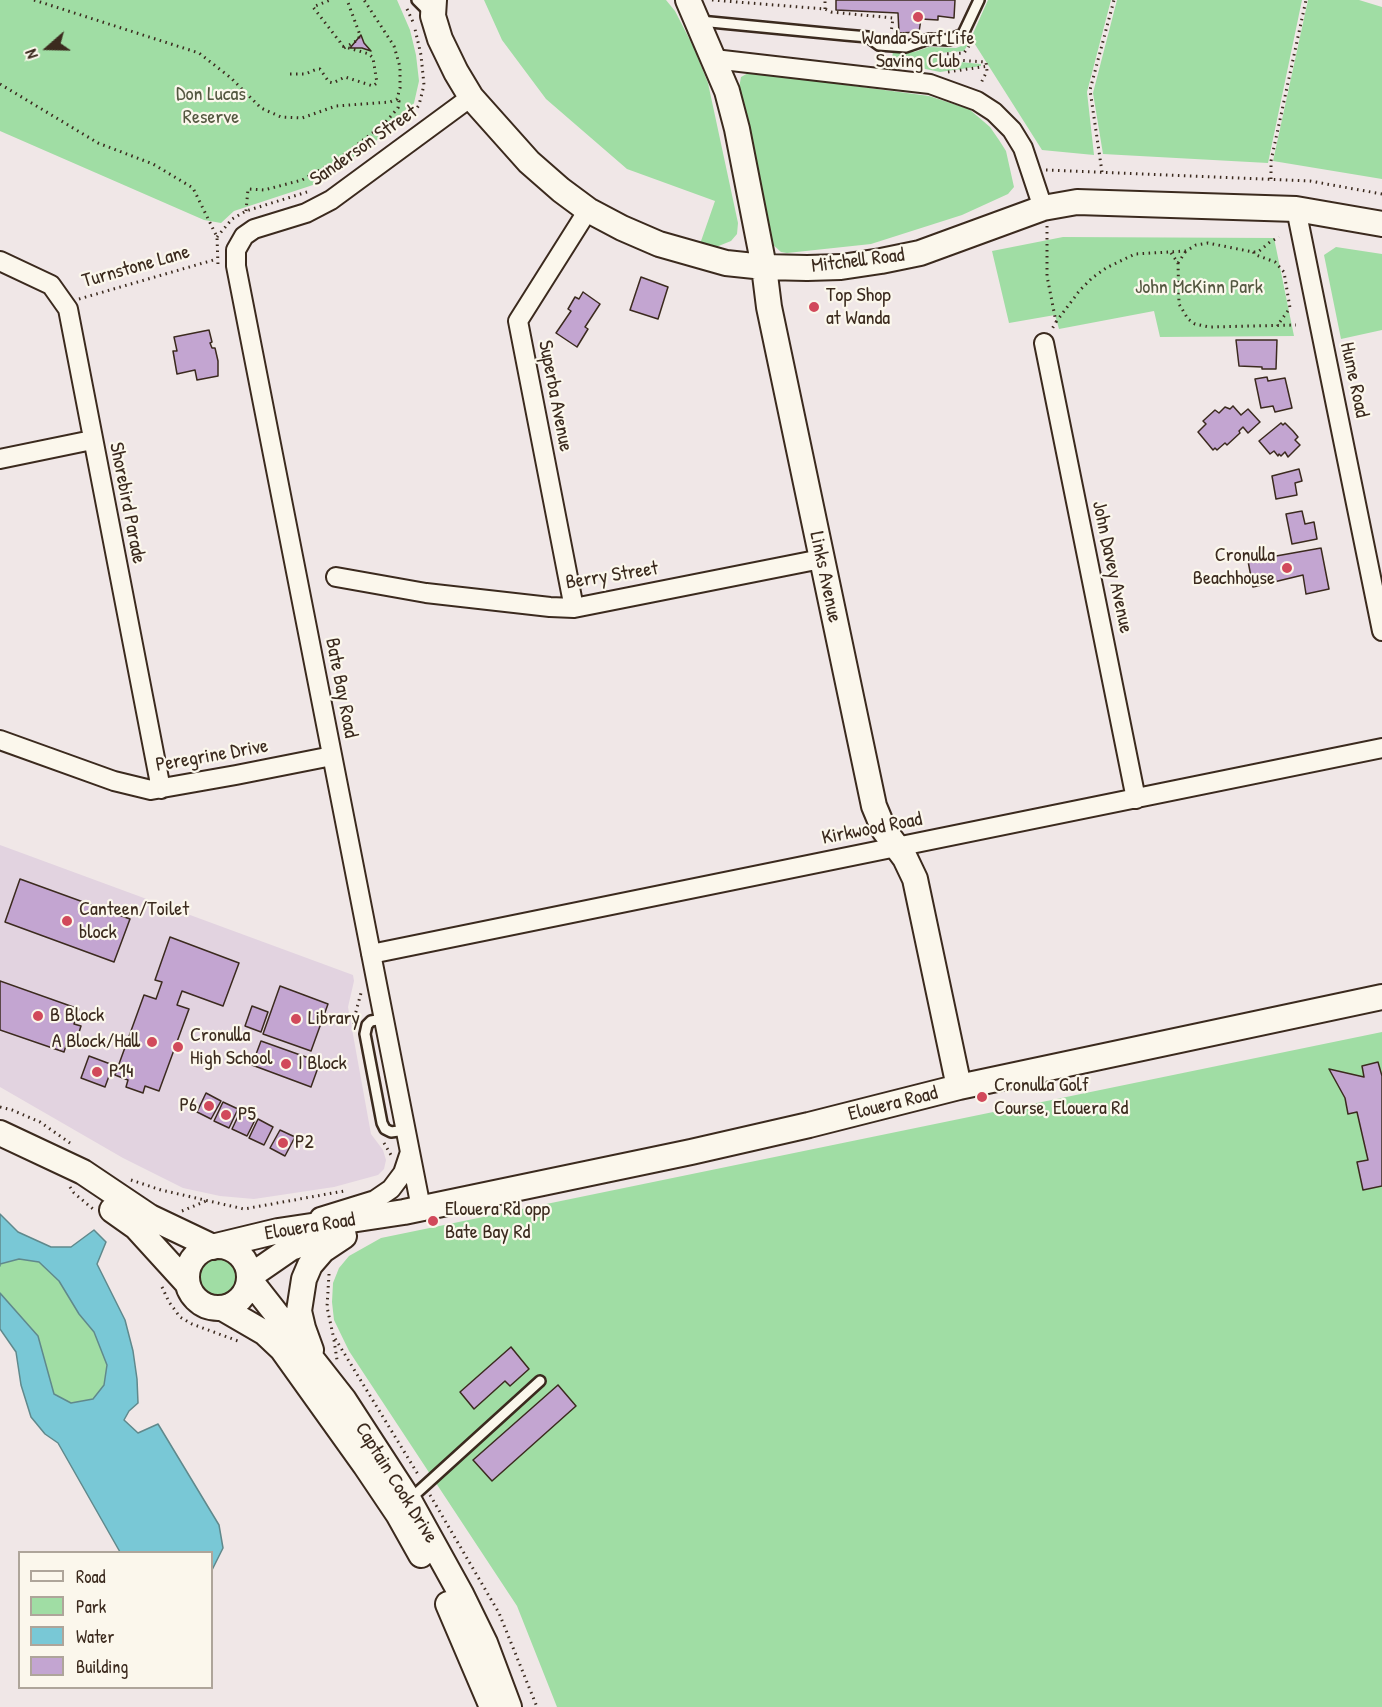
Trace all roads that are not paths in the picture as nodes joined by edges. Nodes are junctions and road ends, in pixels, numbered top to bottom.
1 (979, 0) edge
2 (428, 6) edge
3 (693, 10) edge
4 (714, 59) junction
5 (471, 97) junction
6 (1043, 208) junction
7 (1296, 209) junction
8 (588, 210) junction
9 (1382, 224) edge
10 (244, 236) joint
11 (0, 261) edge
12 (764, 267) junction
13 (1044, 343) road end
14 (92, 441) junction
15 (0, 459) edge
16 (821, 560) junction
17 (336, 577) dead end
18 (574, 608) junction
19 (1382, 631) edge
20 (0, 740) edge
21 (1382, 748) edge
22 (332, 756) junction
23 (161, 789) junction
24 (1136, 800) junction
25 (896, 847) junction
26 (371, 954) junction
27 (1382, 997) edge
28 (959, 1088) junction
29 (0, 1133) edge
30 (410, 1151) junction
31 (52, 1158) junction
32 (412, 1210) junction
33 (358, 1228) junction
34 (278, 1231) junction
35 (215, 1247) junction
36 (249, 1278) junction
37 (187, 1283) junction
38 (222, 1308) junction
39 (319, 1366) junction
40 (540, 1381) dead end
41 (409, 1500) junction
42 (492, 1707) edge
43 (509, 1707) edge

1 - 3 lane
2 - 5 street, Mitchell Road
3 - 4 street, Links Avenue
4 - 6 street
4 - 12 street, Links Avenue
5 - 8 street, Mitchell Road
5 - 10 street, Sanderson Street
6 - 7 street, Mitchell Road
6 - 12 street, Mitchell Road
7 - 9 street, Mitchell Road
7 - 19 street, Hume Road
8 - 12 street, Mitchell Road
8 - 18 street, Superba Avenue
10 - 22 street, Bate Bay Road
11 - 14 street, Shorebird Parade
12 - 16 street, Links Avenue
13 - 24 street, John Davey Avenue
14 - 15 street
14 - 23 street, Shorebird Parade
16 - 18 street, Berry Street
16 - 25 street, Links Avenue
17 - 18 street, Berry Street
20 - 23 street, Peregrine Drive
21 - 24 street, Kirkwood Road
22 - 23 street, Peregrine Drive
22 - 26 street, Bate Bay Road
24 - 25 street, Kirkwood Road
25 - 26 street, Kirkwood Road
25 - 28 street, Links Avenue
26 - 30 street, Bate Bay Road
27 - 28 street, Elouera Road
28 - 32 street, Elouera Road
29 - 31 street
30 - 32 street, Bate Bay Road
30 - 34 street
31 - 35 street
31 - 37 street
32 - 33 street, Elouera Road
32 - 34 street, Elouera Road
33 - 36 street, Elouera Road
33 - 39 street
34 - 35 street, Elouera Road
35 - 36 street
35 - 37 street
36 - 38 street
36 - 39 street, Captain Cook Drive
37 - 38 street
38 - 42 street, Captain Cook Drive
39 - 41 street, Captain Cook Drive
40 - 41 lane
41 - 43 street, Captain Cook Drive

